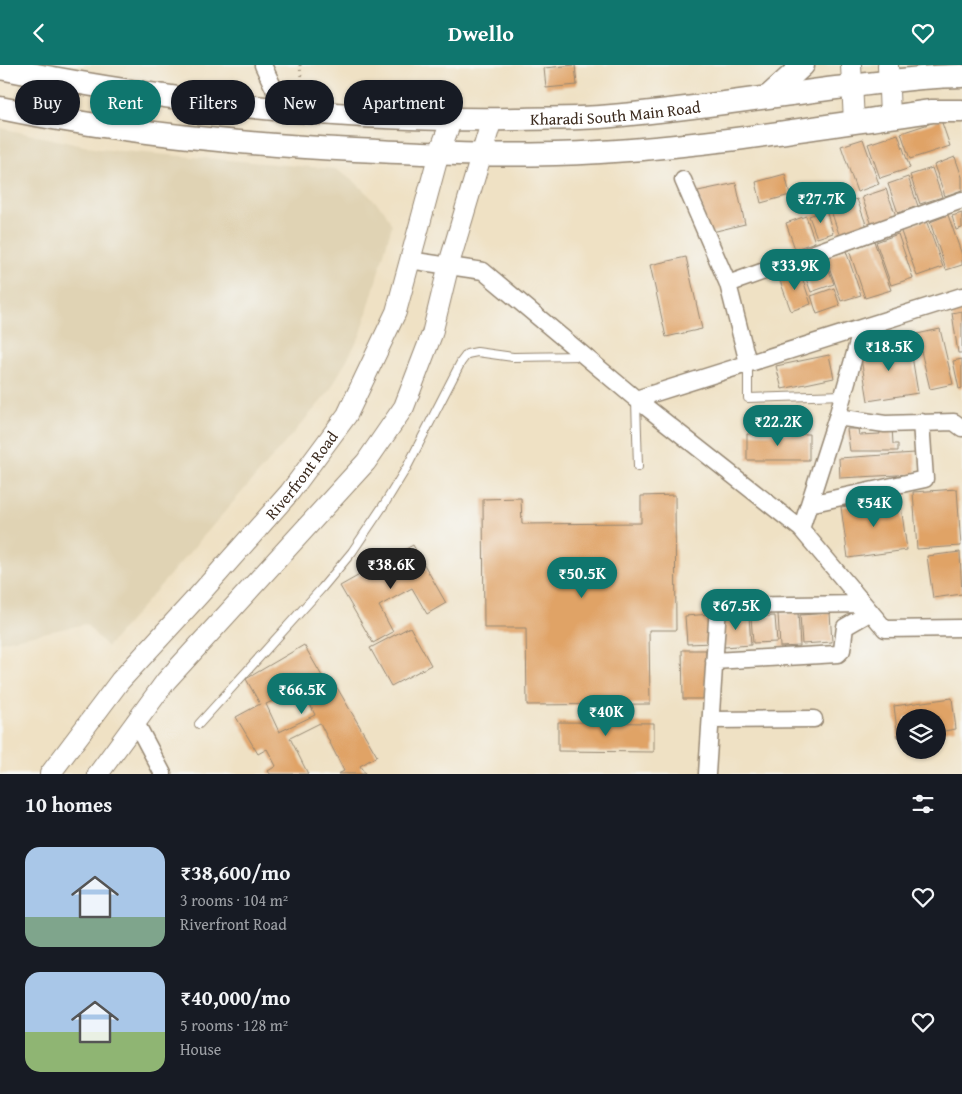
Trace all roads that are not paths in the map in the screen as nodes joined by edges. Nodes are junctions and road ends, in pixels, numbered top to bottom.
1 (263, 65) edge
2 (803, 65) edge
3 (0, 68) edge
4 (41, 71) edge
5 (889, 73) edge
6 (852, 76) edge
7 (962, 76) edge
8 (273, 80) edge
9 (769, 96) junction
10 (0, 108) edge
11 (265, 108) edge
12 (962, 111) edge
13 (890, 117) junction
14 (463, 119) edge
15 (492, 119) junction
16 (854, 121) junction
17 (450, 125) edge
18 (440, 153) junction
19 (481, 154) junction
20 (682, 180) dead end
21 (962, 200) edge
22 (409, 260) junction
23 (449, 264) junction
24 (728, 285) junction
25 (962, 296) edge
26 (862, 328) junction
27 (582, 355) junction
28 (748, 363) junction
29 (843, 395) junction
30 (636, 399) junction
31 (837, 417) junction
32 (921, 422) junction
33 (962, 428) edge
34 (638, 467) dead end
35 (809, 504) junction
36 (801, 529) junction
37 (867, 608) junction
38 (962, 628) edge
39 (714, 661) junction
40 (814, 719) dead end
41 (710, 720) junction
42 (135, 721) junction
43 (199, 724) dead end
44 (50, 774) edge
45 (98, 774) edge
46 (163, 774) edge
47 (706, 774) edge

1 - 8 street
2 - 9 main road
3 - 4 main road, Kharadi South Main Road
4 - 11 main road, Kharadi South Main Road
5 - 6 main road, Kharadi South Main Road
5 - 7 main road, Kharadi South Main Road
5 - 13 street
6 - 9 main road, Kharadi South Main Road
6 - 16 street
9 - 15 main road, Kharadi South Main Road
10 - 18 main road
12 - 13 main road
13 - 16 main road
14 - 15 main road, Kharadi South Main Road
15 - 19 street
16 - 19 main road
17 - 18 street, Riverfront Road
18 - 19 main road
18 - 22 street, Riverfront Road
19 - 23 street
20 - 24 street
21 - 24 street
22 - 23 street
22 - 44 street, Riverfront Road
23 - 27 street
23 - 42 street
24 - 28 street
25 - 26 street
26 - 28 street
26 - 29 street
27 - 30 street
27 - 43 lane
28 - 29 lane
28 - 30 street
29 - 31 street
30 - 34 lane
30 - 36 street
31 - 32 street
31 - 35 street
32 - 33 street
32 - 35 street
35 - 36 street
36 - 37 street
37 - 38 street
37 - 39 street
37 - 39 street
39 - 41 street
40 - 41 street
41 - 47 street
42 - 45 street
42 - 46 street

